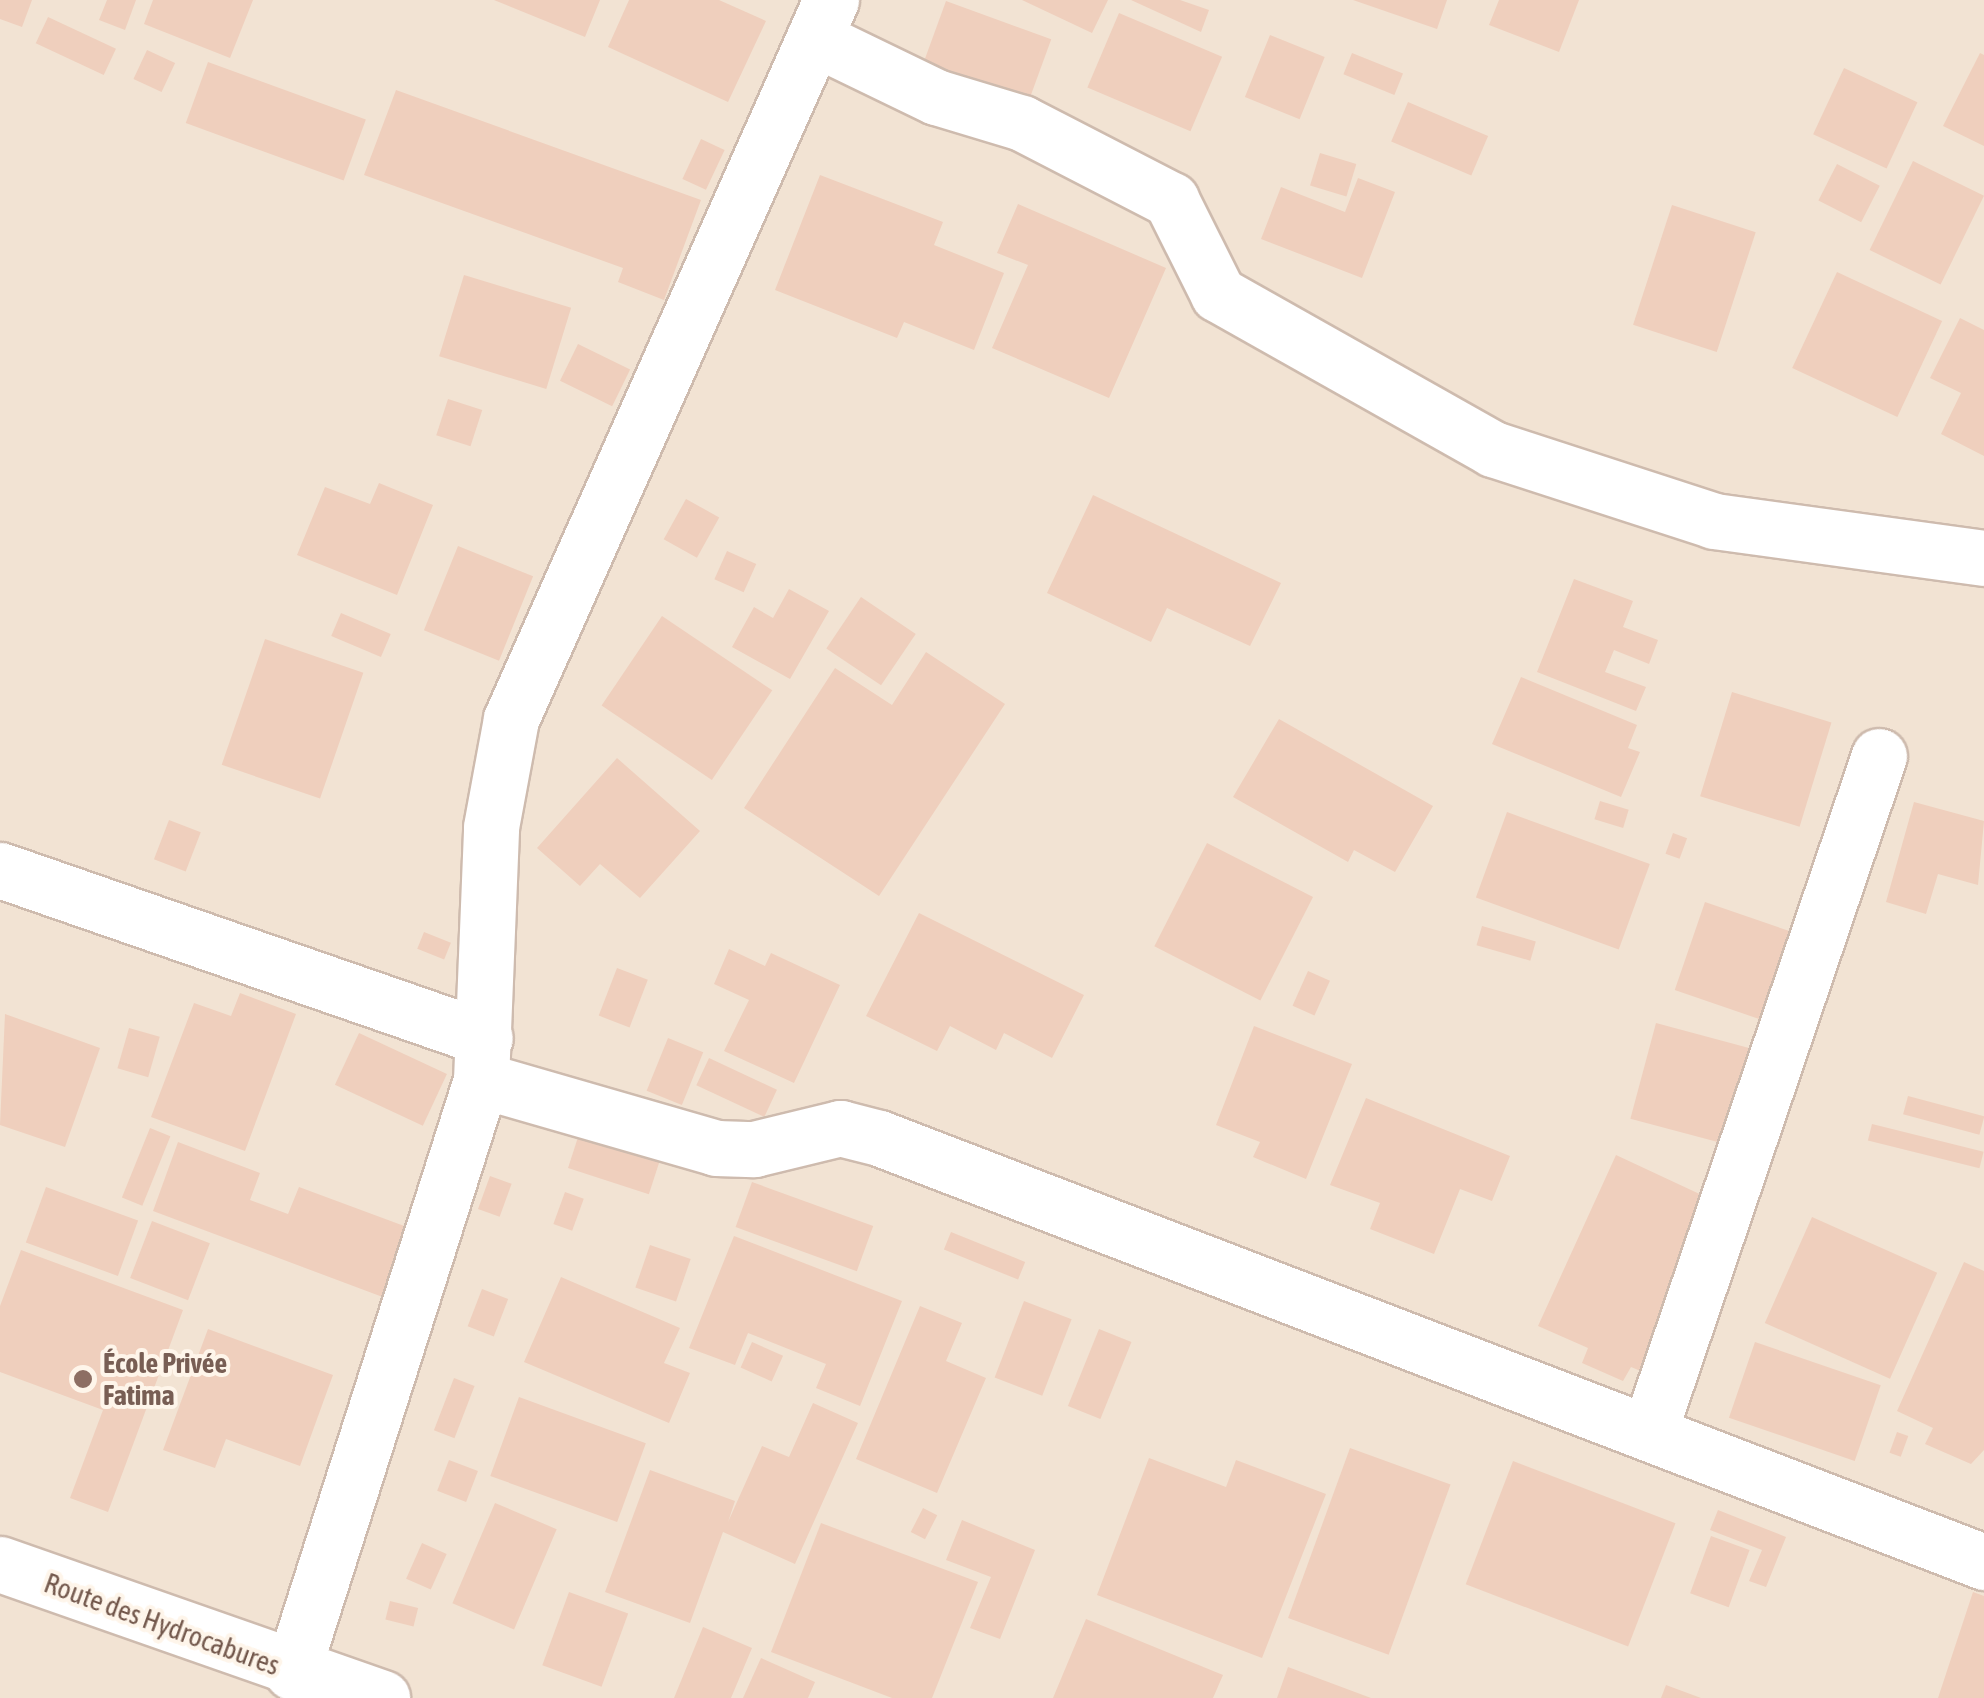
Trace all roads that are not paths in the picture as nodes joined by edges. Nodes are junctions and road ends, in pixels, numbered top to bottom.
1 (823, 19) edge
2 (1984, 558) edge
3 (1879, 756) dead end
4 (0, 870) edge
5 (483, 1059) junction
6 (1649, 1432) junction
7 (1984, 1562) edge
8 (0, 1564) edge
9 (292, 1672) junction
10 (382, 1698) edge

1 - 2 street
1 - 5 street
3 - 6 street
4 - 5 street
5 - 6 street
5 - 9 street
6 - 7 street
8 - 9 street, Route des Hydrocabures
9 - 10 street, Route des Hydrocabures

